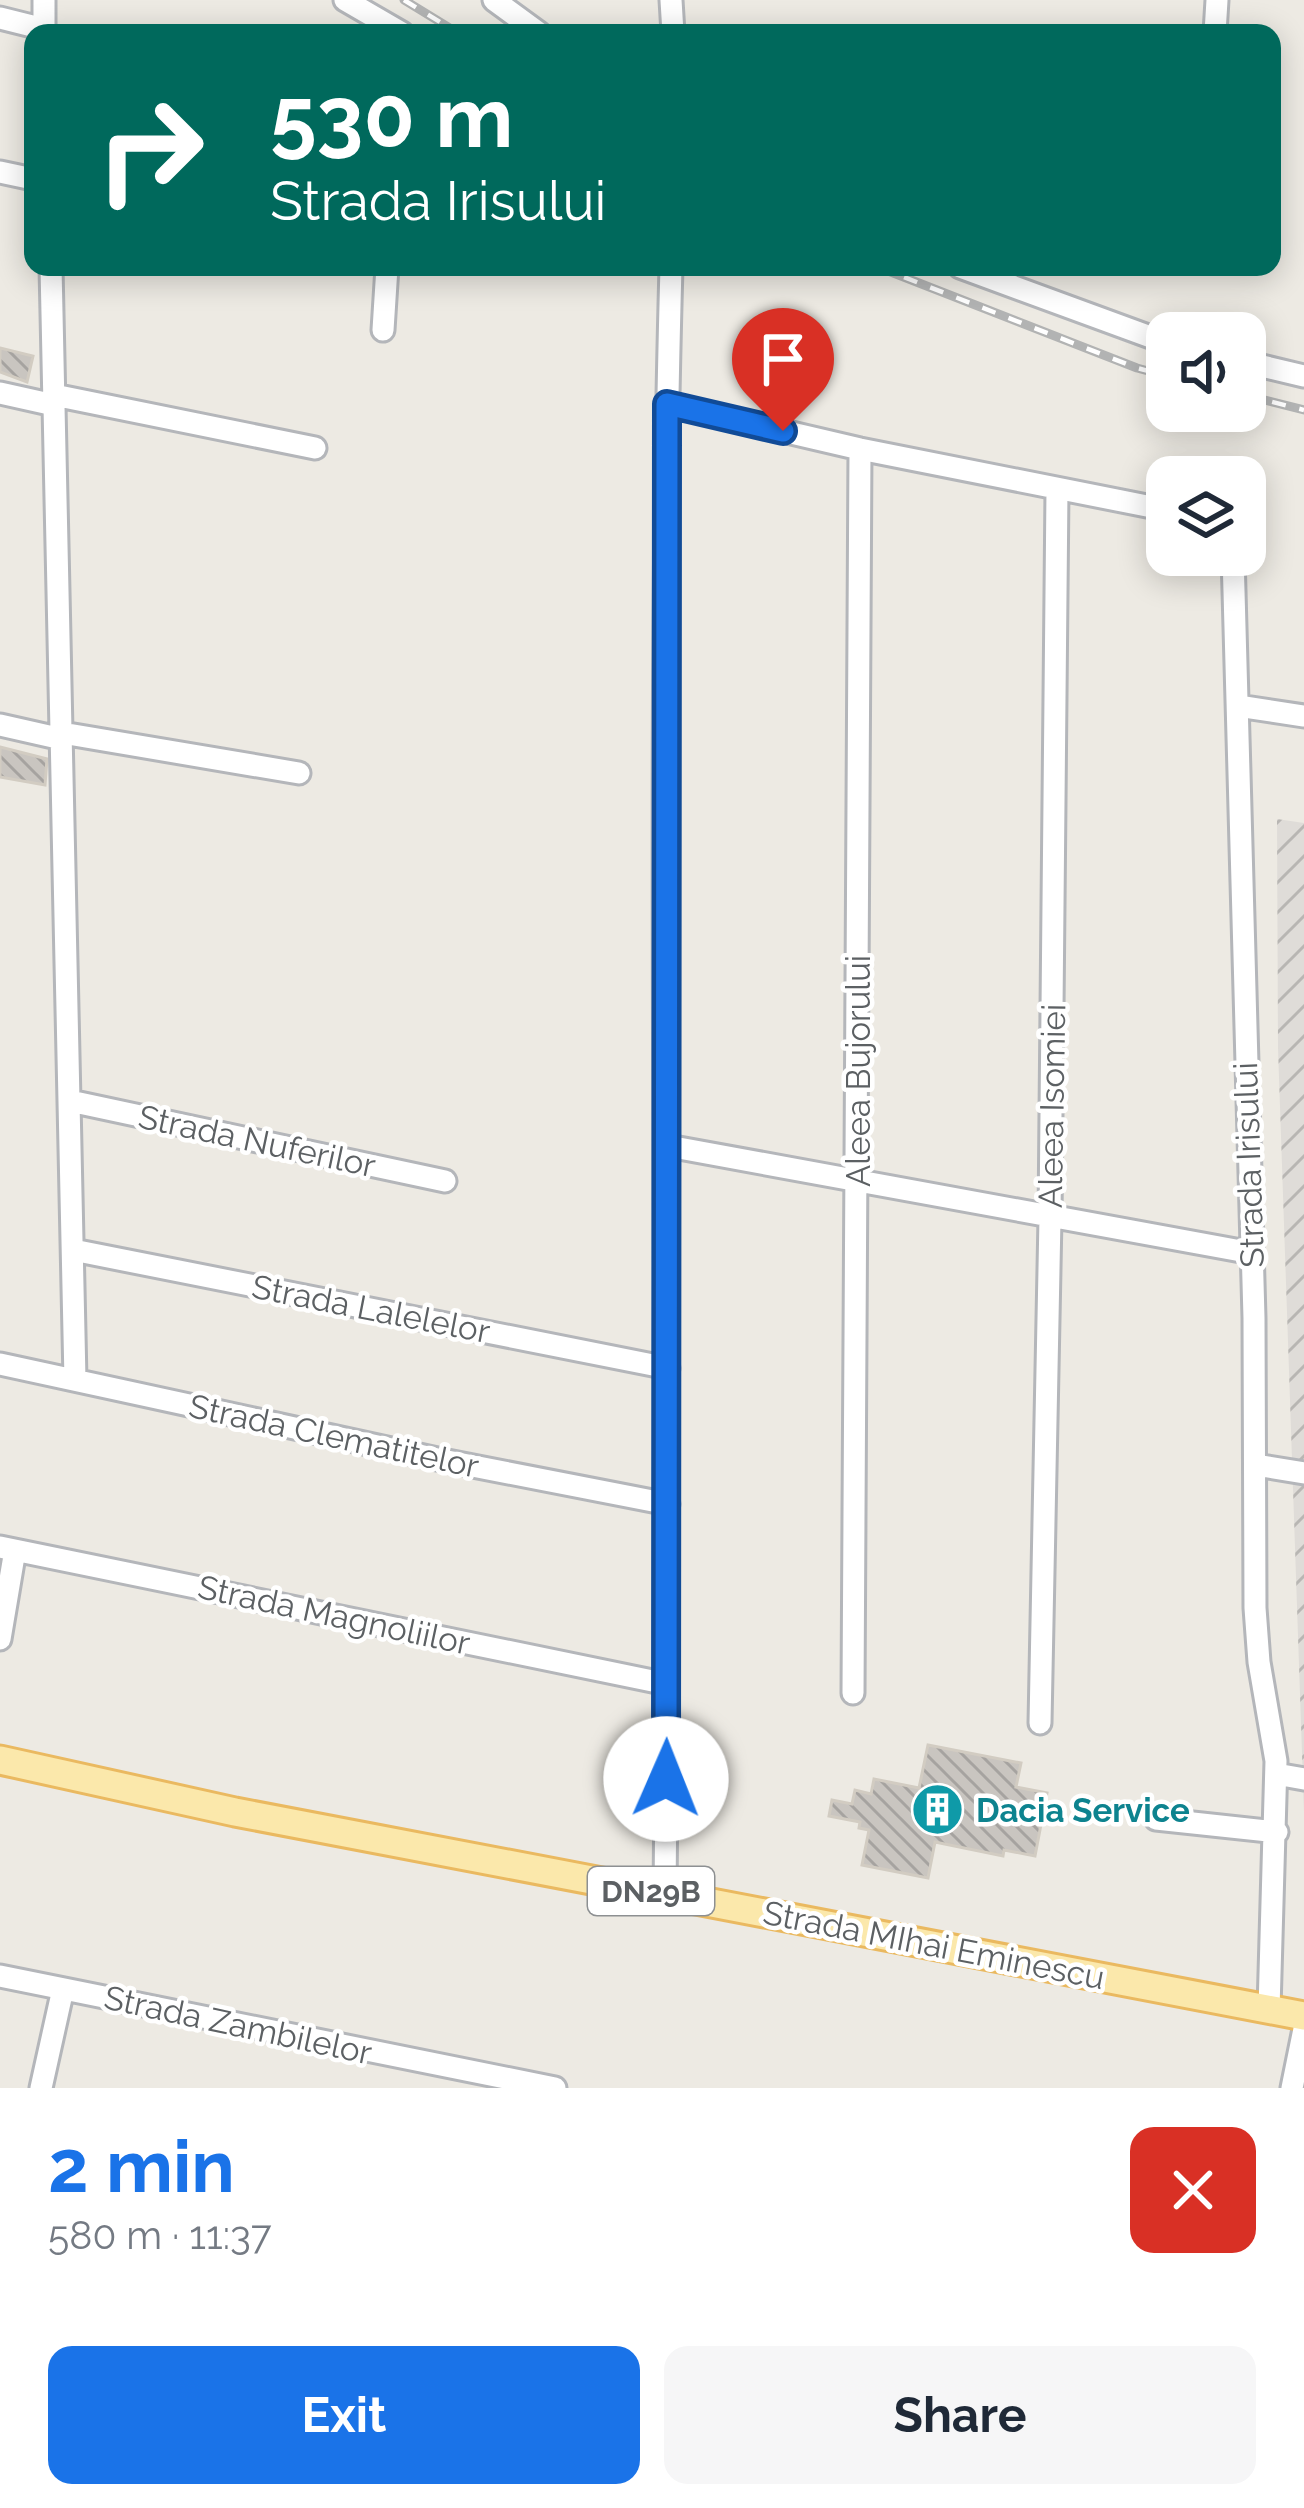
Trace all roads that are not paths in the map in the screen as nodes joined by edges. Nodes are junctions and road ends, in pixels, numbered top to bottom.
1 (345, 0) edge
2 (494, 0) edge
3 (386, 24) edge
4 (527, 24) edge
5 (51, 276) edge
6 (386, 276) edge
7 (670, 276) edge
8 (984, 276) edge
9 (383, 329) dead end
10 (1146, 336) edge
11 (1266, 367) edge
12 (1304, 376) edge
13 (0, 393) edge
14 (54, 400) junction
15 (667, 404) junction
16 (315, 448) dead end
17 (860, 448) junction
18 (1058, 489) junction
19 (1146, 506) edge
20 (1234, 576) edge
21 (1238, 706) junction
22 (1304, 716) edge
23 (0, 725) edge
24 (62, 736) junction
25 (299, 773) dead end
26 (70, 1101) junction
27 (668, 1145) junction
28 (445, 1180) dead end
29 (857, 1182) junction
30 (1051, 1219) junction
31 (73, 1250) junction
32 (1252, 1253) junction
33 (0, 1364) edge
34 (668, 1368) junction
35 (75, 1380) junction
36 (1256, 1465) junction
37 (1304, 1473) edge
38 (668, 1504) junction
39 (7, 1548) edge
40 (0, 1639) edge
41 (668, 1684) junction
42 (853, 1693) dead end
43 (1040, 1723) dead end
44 (0, 1760) edge
45 (1276, 1774) junction
46 (1304, 1779) edge
47 (1156, 1819) dead end
48 (1277, 1832) junction
49 (665, 1893) junction
50 (0, 1976) edge
51 (63, 1989) junction
52 (1269, 2009) junction
53 (1304, 2016) edge
54 (1304, 2029) edge
55 (41, 2088) edge
56 (555, 2088) edge
57 (1292, 2088) edge

1 - 3 street
2 - 4 street
5 - 14 street
6 - 9 street
7 - 15 street
8 - 10 street
11 - 12 street
13 - 14 street
14 - 16 street
14 - 24 street
15 - 17 street
15 - 27 street
17 - 18 street
17 - 29 street, Aleea Bujorului
18 - 19 street
18 - 30 street, Aleea Isomiei
20 - 21 street, Strada Irisului
21 - 22 street
21 - 32 street, Strada Irisului
23 - 24 street
24 - 25 street
24 - 26 street
26 - 28 street, Strada Nuferilor
26 - 31 street
27 - 29 street
27 - 34 street
29 - 30 street
29 - 42 street, Aleea Bujorului
30 - 32 street
30 - 43 street, Aleea Isomiei
31 - 34 street, Strada Lalelelor
31 - 35 street
32 - 36 street, Strada Irisului
33 - 35 street, Strada Clematitelor
34 - 38 street
35 - 38 street, Strada Clematitelor
36 - 37 street
36 - 45 street, Strada Irisului
38 - 41 street
39 - 40 street
39 - 41 street, Strada Magnoliilor
41 - 49 street
44 - 49 main road, Strada MIhai Eminescu / DN29B
45 - 46 street
45 - 48 street, Strada Irisului
47 - 48 street
48 - 52 street, Strada Irisului
49 - 52 main road, Strada MIhai Eminescu / DN29B
50 - 51 street, Strada Zambilelor
51 - 55 street, Strada Zambilelor
51 - 56 street, Strada Zambilelor
52 - 53 main road, Strada MIhai Eminescu / DN29B
54 - 57 street

